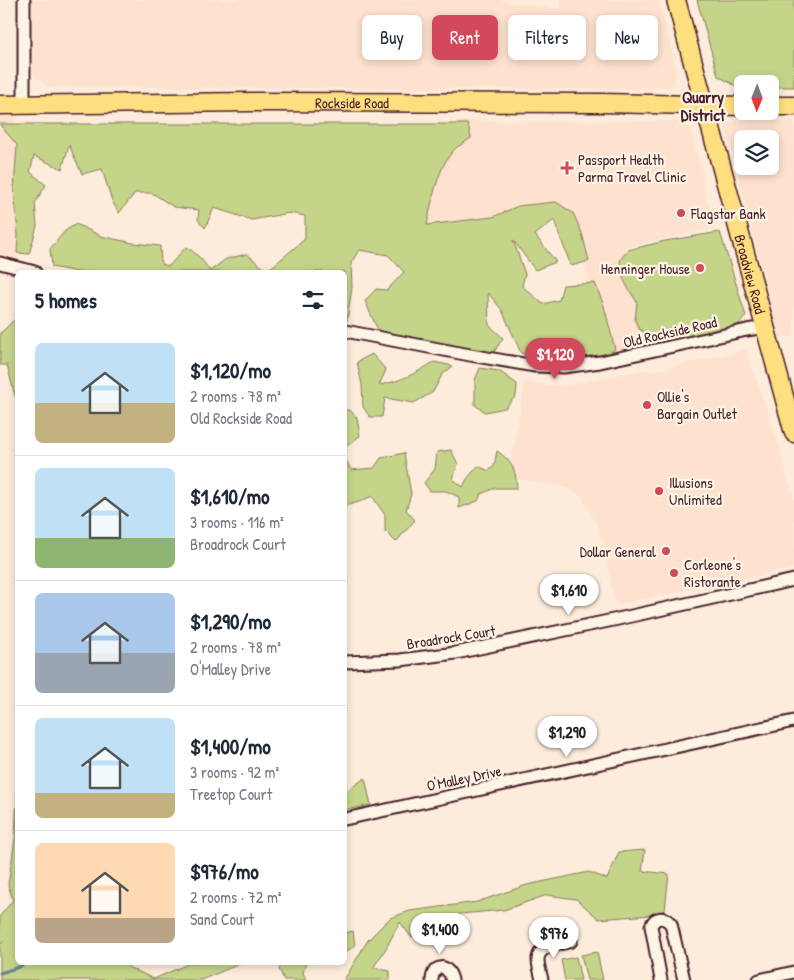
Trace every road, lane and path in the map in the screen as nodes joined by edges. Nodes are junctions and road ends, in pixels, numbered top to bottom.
1 (24, 0) edge
2 (676, 0) edge
3 (704, 104) junction
4 (0, 105) edge
5 (24, 105) junction
6 (734, 106) edge
7 (779, 106) edge
8 (794, 106) edge
9 (0, 263) edge
10 (27, 270) edge
11 (765, 327) junction
12 (347, 331) edge
13 (794, 433) edge
14 (794, 580) edge
15 (347, 662) edge
16 (794, 721) edge
17 (347, 819) edge
18 (571, 941) dead end
19 (794, 972) edge
20 (432, 980) edge
21 (452, 980) edge
22 (542, 980) edge
23 (661, 980) edge
24 (684, 980) edge
25 (759, 980) edge

1 - 5 street
2 - 3 main road, Broadview Road
3 - 5 main road, Rockside Road
3 - 6 main road, Rockside Road
3 - 11 main road, Broadview Road
4 - 5 main road, Rockside Road
7 - 8 main road
9 - 10 street
11 - 12 street, Old Rockside Road
11 - 13 main road, Broadview Road
14 - 15 street, Broadrock Court
16 - 17 street, O'Malley Drive
18 - 22 street
19 - 25 street
20 - 21 street
23 - 24 street

